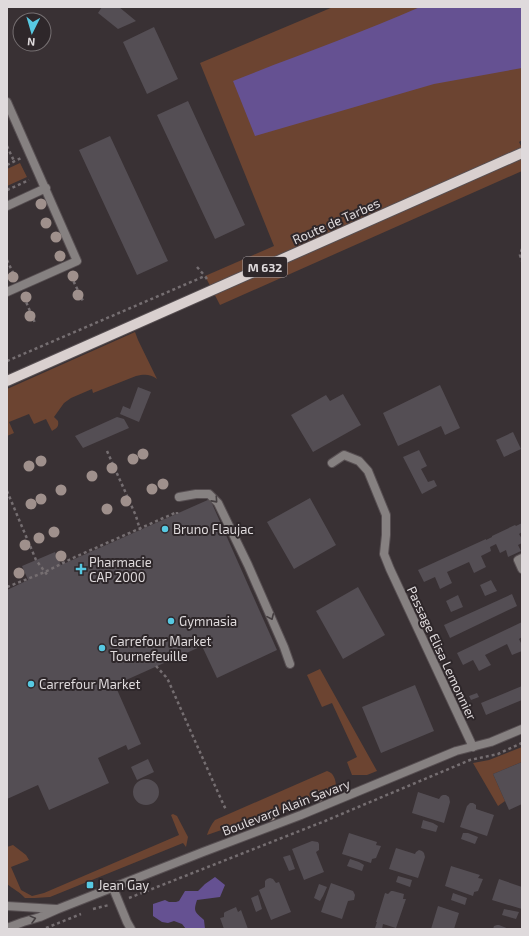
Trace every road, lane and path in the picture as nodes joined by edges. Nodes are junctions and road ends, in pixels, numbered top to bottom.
1 (7, 102) edge
2 (7, 146) edge
3 (522, 153) edge
4 (14, 161) junction
5 (7, 165) edge
6 (24, 165) dead end
7 (30, 180) dead end
8 (46, 188) junction
9 (7, 190) edge
10 (7, 206) edge
11 (522, 249) edge
12 (522, 261) edge
13 (197, 267) dead end
14 (205, 276) junction
15 (213, 290) junction
16 (7, 292) edge
17 (7, 361) edge
18 (7, 381) edge
19 (107, 451) dead end
20 (332, 463) dead end
21 (7, 491) edge
22 (179, 497) dead end
23 (177, 514) dead end
24 (140, 530) junction
25 (522, 558) edge
26 (522, 569) edge
27 (45, 572) junction
28 (48, 576) dead end
29 (7, 587) edge
30 (290, 664) dead end
31 (156, 666) dead end
32 (522, 729) edge
33 (522, 744) edge
34 (474, 747) junction
35 (226, 810) dead end
36 (113, 888) junction
37 (118, 902) junction
38 (7, 906) edge
39 (58, 909) junction
40 (93, 909) dead end
41 (86, 912) dead end
42 (7, 928) edge
43 (44, 929) edge
44 (131, 929) edge

1 - 8 street
2 - 4 path
3 - 15 main road, Route de Tarbes / M 632
4 - 5 path
4 - 6 path
7 - 9 path
8 - 10 street
8 - 16 street
11 - 12 path
13 - 14 path
14 - 15 path
14 - 17 path
15 - 18 main road, Route de Tarbes / M 632
19 - 24 path
20 - 34 street, Passage Elisa Lemonnier
21 - 27 path
22 -> 30 street
23 - 24 path
24 - 27 path
25 - 26 street
27 - 28 path
27 - 29 path
31 - 35 path
32 - 34 street, Boulevard Alain Savary
33 - 37 path
34 - 36 street, Boulevard Alain Savary
36 - 37 street
36 - 39 street, Boulevard Alain Savary
37 - 40 path
37 - 44 street
38 - 39 street, Boulevard Alain Savary
42 -> 39 street, Boulevard Alain Savary
41 - 43 path

